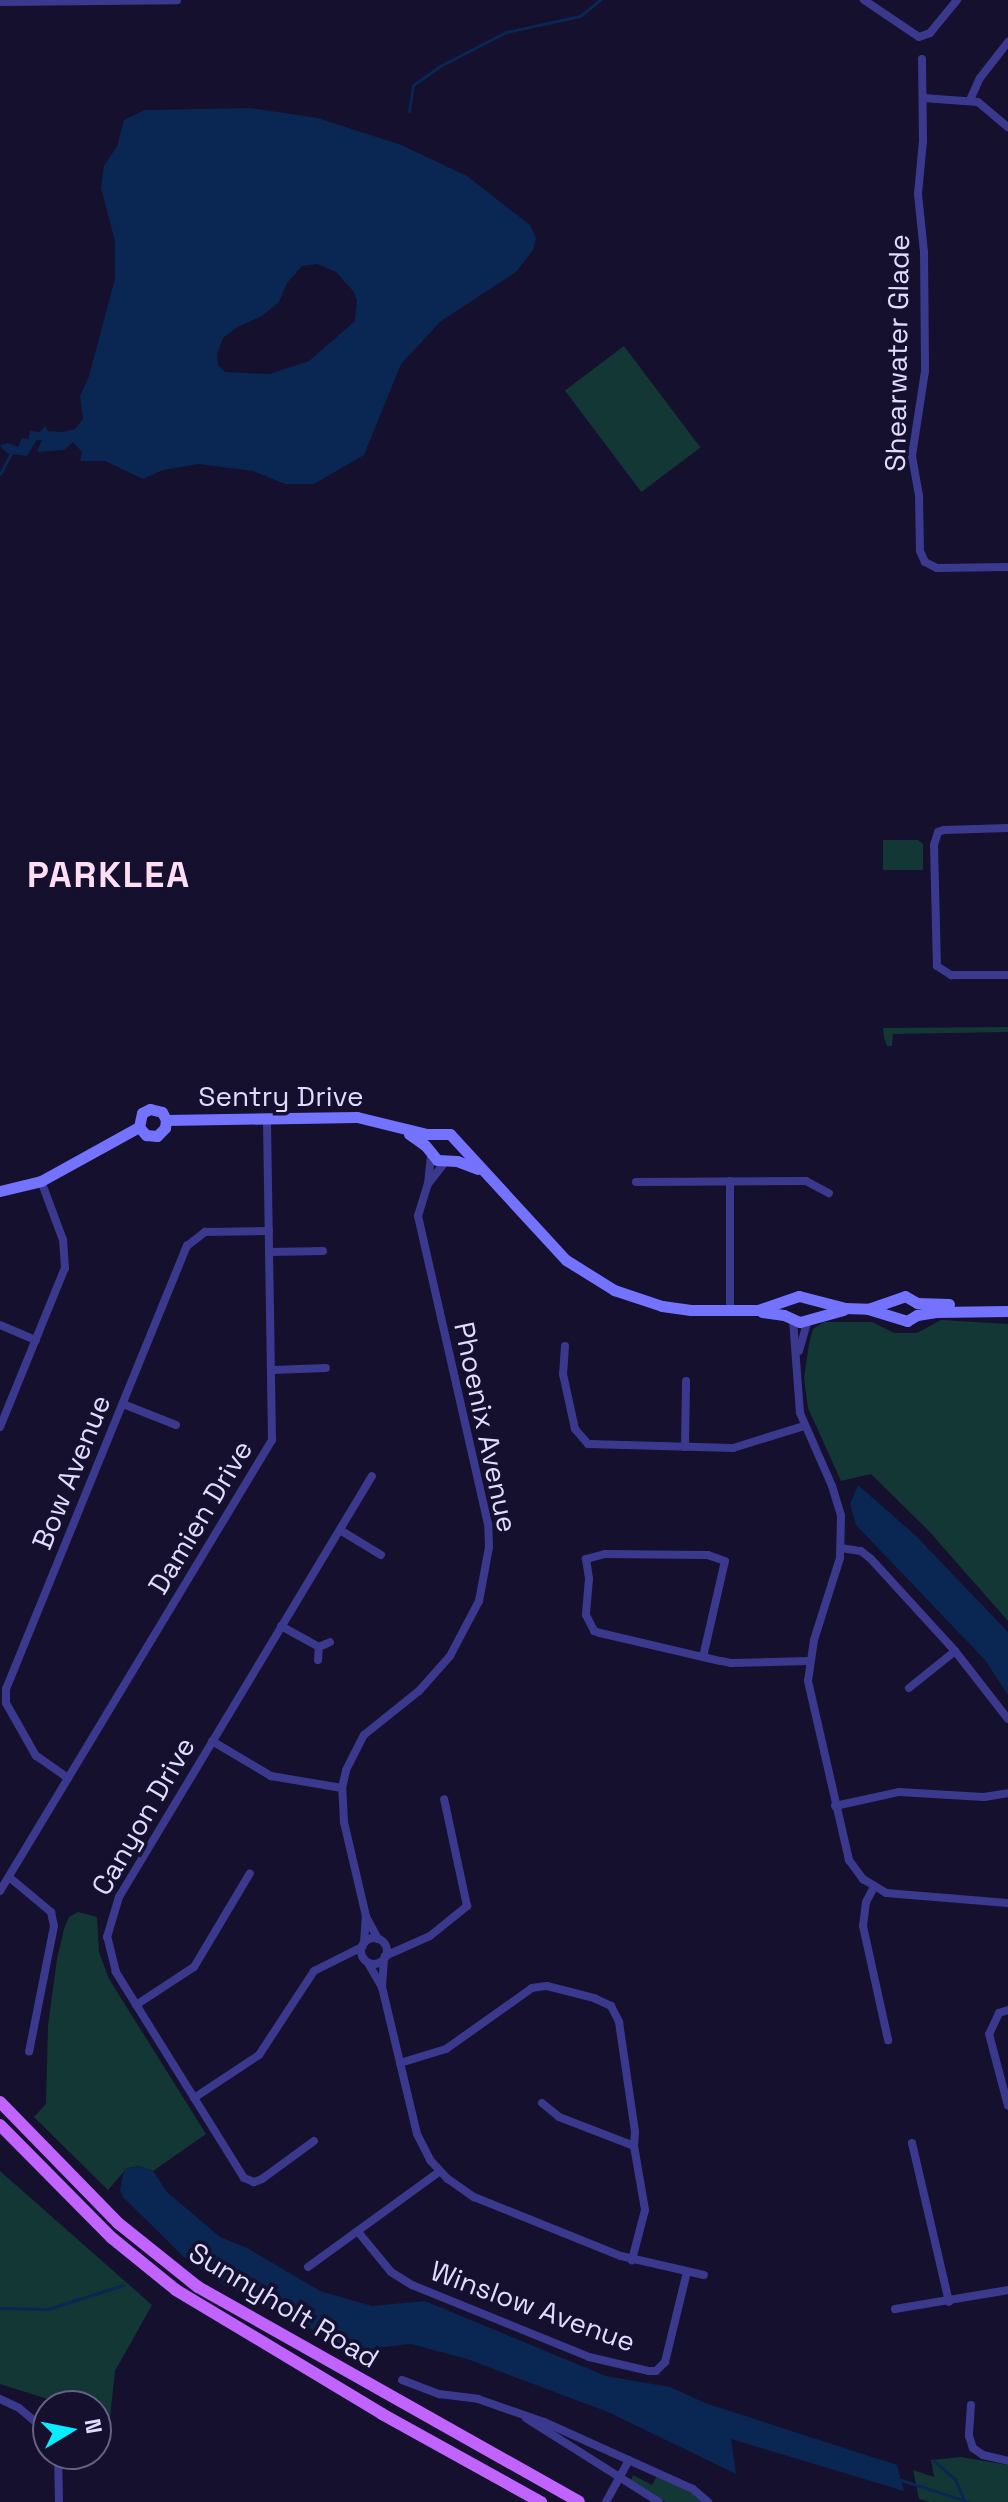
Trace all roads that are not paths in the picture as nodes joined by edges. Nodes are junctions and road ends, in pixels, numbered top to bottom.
1 (160, 0) edge
2 (177, 0) edge
3 (864, 0) edge
4 (957, 0) edge
5 (56, 1) edge
6 (0, 2) edge
7 (1008, 42) edge
8 (922, 59) dead end
9 (923, 98) junction
10 (970, 100) junction
11 (1008, 127) edge
12 (1008, 567) edge
13 (1008, 828) edge
14 (1008, 975) edge
15 (267, 1119) junction
16 (166, 1120) junction
17 (395, 1125) junction
18 (139, 1127) junction
19 (441, 1133) junction
20 (456, 1141) junction
21 (430, 1152) junction
22 (448, 1160) junction
23 (486, 1172) junction
24 (41, 1181) junction
25 (730, 1181) junction
26 (636, 1182) dead end
27 (428, 1184) junction
28 (0, 1191) edge
29 (829, 1193) dead end
30 (269, 1231) junction
31 (323, 1251) dead end
32 (270, 1252) junction
33 (807, 1298) junction
34 (791, 1300) junction
35 (896, 1302) junction
36 (1008, 1304) edge
37 (845, 1308) junction
38 (868, 1309) junction
39 (917, 1309) junction
40 (730, 1310) junction
41 (758, 1310) junction
42 (1008, 1311) edge
43 (897, 1317) junction
44 (791, 1318) junction
45 (810, 1318) junction
46 (0, 1325) edge
47 (36, 1340) junction
48 (565, 1346) dead end
49 (796, 1360) junction
50 (326, 1368) dead end
51 (273, 1370) junction
52 (686, 1381) dead end
53 (123, 1404) junction
54 (176, 1425) dead end
55 (804, 1426) junction
56 (0, 1427) edge
57 (685, 1447) junction
58 (372, 1476) dead end
59 (340, 1530) junction
60 (841, 1548) junction
61 (381, 1555) dead end
62 (281, 1626) junction
63 (330, 1642) dead end
64 (319, 1647) junction
65 (955, 1651) junction
66 (703, 1657) junction
67 (318, 1660) dead end
68 (809, 1661) junction
69 (909, 1688) dead end
70 (1008, 1719) edge
71 (212, 1741) junction
72 (68, 1778) junction
73 (342, 1788) junction
74 (1008, 1793) edge
75 (444, 1799) dead end
76 (835, 1806) junction
77 (250, 1873) dead end
78 (5, 1879) edge
79 (874, 1887) junction
80 (0, 1891) edge
81 (1008, 1903) edge
82 (366, 1916) junction
83 (380, 1940) junction
84 (407, 1944) junction
85 (363, 1945) junction
86 (385, 1958) junction
87 (339, 1959) junction
88 (367, 1962) junction
89 (382, 1987) junction
90 (136, 2005) junction
91 (1003, 2011) edge
92 (888, 2040) dead end
93 (29, 2052) dead end
94 (400, 2063) junction
95 (194, 2098) junction
96 (0, 2102) edge
97 (542, 2103) dead end
98 (1008, 2106) edge
99 (0, 2125) edge
100 (314, 2141) dead end
101 (912, 2143) dead end
102 (634, 2146) junction
103 (440, 2171) junction
104 (359, 2233) junction
105 (632, 2260) junction
106 (308, 2267) dead end
107 (687, 2272) junction
108 (704, 2275) dead end
109 (1008, 2290) edge
110 (949, 2302) junction
111 (895, 2309) dead end
112 (402, 2380) dead end
113 (0, 2399) edge
114 (971, 2405) dead end
115 (525, 2418) junction
116 (32, 2419) edge
117 (629, 2460) junction
118 (1008, 2461) edge
119 (58, 2470) edge
120 (620, 2478) junction
121 (706, 2500) edge
122 (59, 2502) edge
123 (541, 2502) edge
124 (579, 2502) edge
125 (606, 2502) edge
126 (659, 2502) edge

1 - 2 street
1 - 5 street
3 - 4 street
5 - 6 street
7 - 10 street
8 - 9 street, Shearwater Glade
9 - 10 street
9 - 12 street, Shearwater Glade
10 - 11 street
13 - 14 street
15 - 16 street, Sentry Drive
15 - 17 street, Sentry Drive
15 - 30 street, Damien Drive
16 - 18 street
16 - 18 street
17 - 19 street, Sentry Drive
17 - 21 street, Sentry Drive
18 - 24 street
19 - 20 street
19 - 21 street
20 - 22 street
20 - 23 street
21 - 22 street
21 - 27 street, Phoenix Avenue
22 - 23 street
22 - 27 street, Phoenix Avenue
23 - 40 street
24 - 28 street
24 - 47 street
25 - 26 street
25 - 29 street
25 - 40 street
27 - 73 street, Phoenix Avenue
30 - 32 street, Damien Drive
30 - 53 street, Bow Avenue
31 - 32 street
32 - 51 street, Damien Drive
33 - 34 street
33 - 37 street
33 - 45 street
34 - 41 street
34 - 44 street
35 - 38 street
35 - 39 street
35 - 43 street
36 - 39 street
37 - 38 street
37 - 45 street
38 - 43 street
39 - 42 street
39 - 43 street
40 - 41 street
41 - 44 street
44 - 45 street
44 - 49 street
45 - 49 street
46 - 47 street
47 - 56 street
48 - 57 street
49 - 55 street
50 - 51 street
51 - 72 street, Damien Drive
52 - 57 street
53 - 54 street
53 - 72 street, Bow Avenue
55 - 57 street
55 - 60 street
58 - 59 street, Canyon Drive
59 - 61 street
59 - 62 street, Canyon Drive
60 - 65 street
60 - 68 street
62 - 64 street
62 - 71 street, Canyon Drive
63 - 64 street
64 - 67 street
65 - 69 street
65 - 70 street
66 - 66 street
66 - 68 street
68 - 76 street
71 - 73 street
71 - 90 street, Canyon Drive
72 - 78 street, Damien Drive
73 - 82 street, Phoenix Avenue
74 - 76 street
75 - 84 street
76 - 79 street
77 - 90 street
78 - 80 street, Damien Drive
78 - 93 street
79 - 81 street
79 - 92 street
82 - 83 street, Phoenix Avenue
82 - 85 street, Phoenix Avenue
83 - 84 street
83 - 85 street
83 - 86 street, Phoenix Avenue
84 - 86 street
85 - 87 street
85 - 88 street, Phoenix Avenue
86 - 88 street
86 - 89 street
87 - 88 street
87 - 95 street
88 - 89 street
89 - 94 street
90 - 95 street, Canyon Drive
91 - 98 street
94 - 102 street
94 - 103 street
95 - 100 street, Canyon Drive
96 - 124 main road, Sunnyholt Road
97 - 102 street
99 - 123 main road, Sunnyholt Road
101 - 110 street
102 - 105 street
103 - 104 street
103 - 105 street
104 - 106 street
104 - 107 street, Winslow Avenue
105 - 107 street
107 - 108 street
109 - 110 street
110 - 111 street
112 - 115 street
113 - 116 street
114 - 118 street
115 - 117 street
115 - 120 street
117 - 120 street
117 - 121 street
119 - 122 street
120 - 125 street
120 - 126 street

